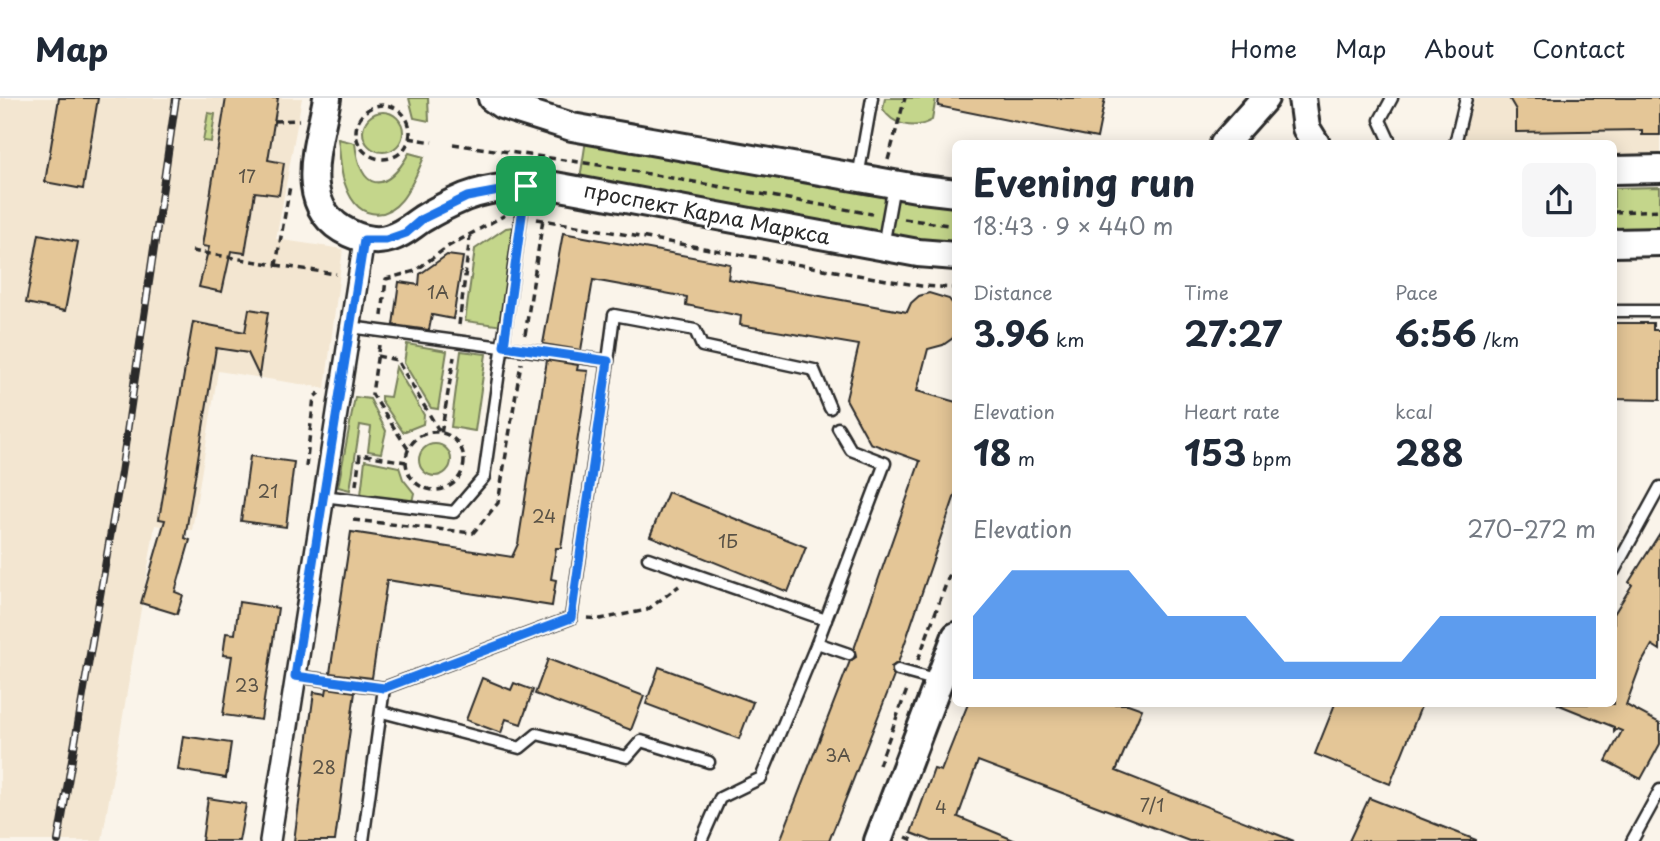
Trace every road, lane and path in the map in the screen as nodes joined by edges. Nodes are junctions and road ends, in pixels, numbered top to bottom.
1 (327, 98) edge
2 (492, 98) edge
3 (872, 98) edge
4 (905, 98) edge
5 (1265, 98) edge
6 (1302, 98) edge
7 (1392, 98) edge
8 (1466, 98) edge
9 (301, 120) dead end
10 (274, 121) dead end
11 (409, 138) junction
12 (1228, 140) edge
13 (1314, 140) edge
14 (1389, 140) edge
15 (1456, 140) edge
16 (433, 142) dead end
17 (453, 144) dead end
18 (559, 158) junction
19 (558, 168) dead end
20 (1660, 169) edge
21 (1617, 170) edge
22 (891, 172) junction
23 (858, 178) junction
24 (290, 186) dead end
25 (526, 186) junction
26 (952, 192) edge
27 (1660, 210) edge
28 (1617, 212) edge
29 (888, 216) junction
30 (522, 217) junction
31 (952, 225) edge
32 (364, 240) junction
33 (1660, 242) edge
34 (1617, 243) edge
35 (883, 247) junction
36 (192, 251) dead end
37 (952, 256) edge
38 (276, 265) junction
39 (336, 273) dead end
40 (952, 288) edge
41 (1617, 311) edge
42 (1660, 311) edge
43 (350, 327) junction
44 (381, 331) junction
45 (504, 346) junction
46 (608, 361) junction
47 (830, 408) dead end
48 (838, 428) dead end
49 (408, 449) junction
50 (406, 462) junction
51 (1660, 487) edge
52 (323, 496) junction
53 (355, 500) junction
54 (345, 519) dead end
55 (648, 558) dead end
56 (1617, 566) edge
57 (952, 568) edge
58 (695, 574) junction
59 (571, 618) junction
60 (826, 620) junction
61 (817, 643) junction
62 (952, 647) edge
63 (849, 654) dead end
64 (898, 670) dead end
65 (912, 675) junction
66 (295, 676) junction
67 (939, 681) junction
68 (384, 688) junction
69 (382, 712) junction
70 (709, 762) dead end
71 (875, 777) dead end
72 (1660, 790) edge
73 (889, 838) edge
74 (270, 841) edge
75 (363, 841) edge
76 (701, 841) edge
77 (915, 841) edge
78 (1632, 841) edge

1 - 32 main road
2 - 23 main road
3 - 23 lane
4 - 22 path
5 - 12 main road
6 - 13 main road
7 - 14 lane
8 - 15 lane
9 - 10 path
11 - 11 path
11 - 16 path
17 - 18 path
18 - 19 path
18 - 29 path
20 - 21 main road
22 - 23 main road
22 - 26 main road
22 - 29 lane
24 - 38 path
25 - 30 lane
25 - 32 main road, проспект Карла Маркса
25 - 35 main road, проспект Карла Маркса
27 - 28 path
29 - 31 path
29 - 35 lane
30 - 40 path
30 - 44 path
30 - 45 lane
32 - 43 street
33 - 34 main road
35 - 37 main road, проспект Карла Маркса
36 - 38 path
38 - 39 path
41 - 42 lane
43 - 44 lane
43 - 52 street
44 - 45 lane
44 - 49 path
45 - 46 lane
45 - 53 lane
46 - 47 lane
46 - 59 lane
48 - 60 lane
49 - 50 path
49 - 50 path
50 - 53 path
51 - 56 lane
52 - 53 lane
52 - 66 street
53 - 54 path
55 - 58 lane
57 - 65 path
58 - 59 path
58 - 60 lane
59 - 68 lane
60 - 61 lane
61 - 63 lane
61 - 76 lane
62 - 67 main road
64 - 65 lane
65 - 67 lane
65 - 71 path
66 - 68 lane
66 - 74 street
67 - 73 main road
68 - 69 lane
69 - 70 lane
69 - 75 lane
72 - 78 lane
73 - 77 path

